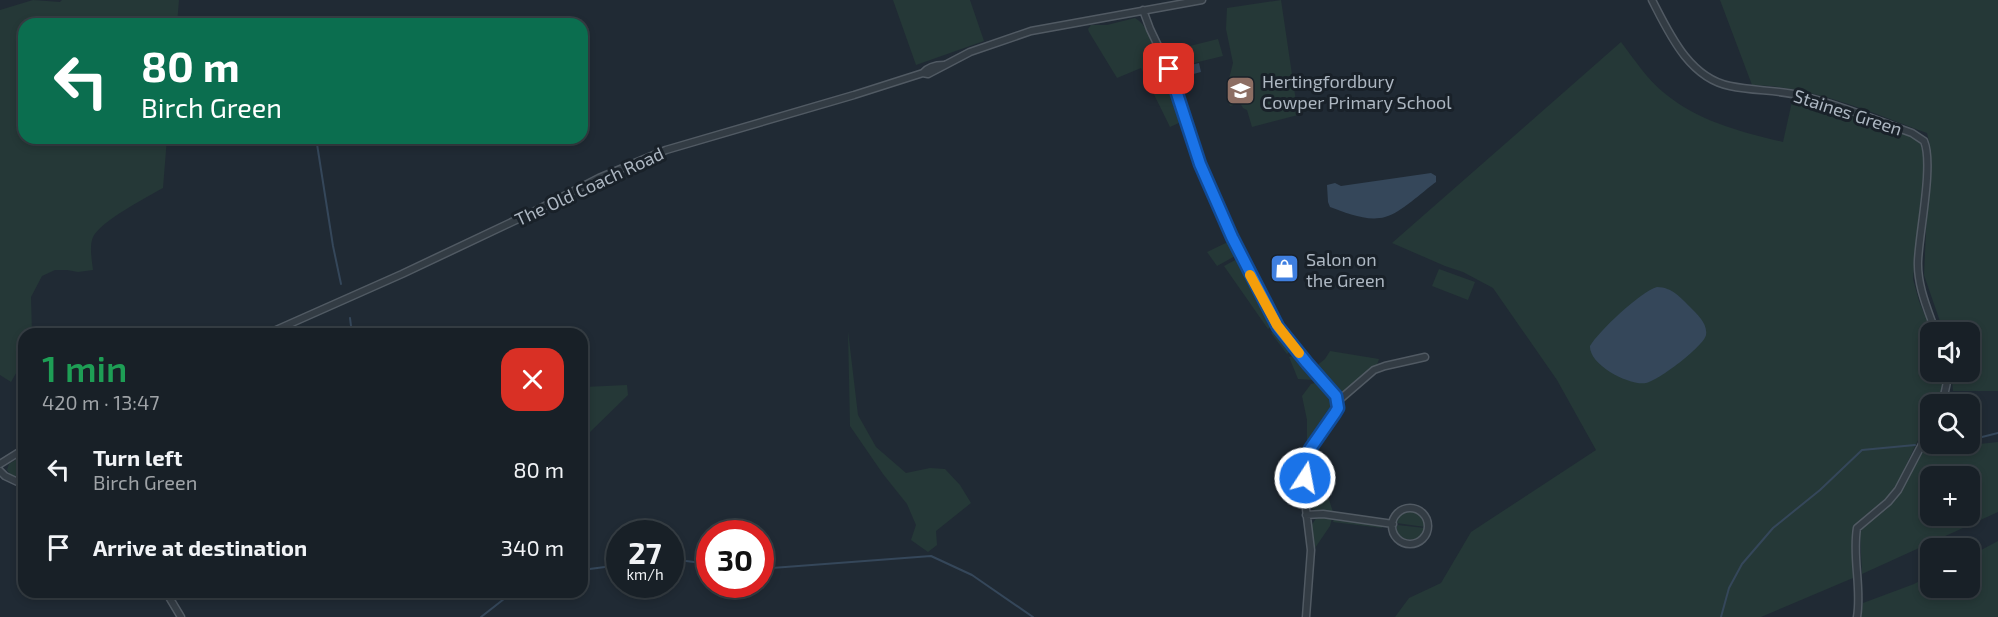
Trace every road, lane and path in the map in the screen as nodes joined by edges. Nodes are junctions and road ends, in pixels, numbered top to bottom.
1 (1202, 0) edge
2 (1652, 0) edge
3 (1143, 10) junction
4 (1932, 322) edge
5 (280, 328) edge
6 (1425, 357) dead end
7 (1338, 401) junction
8 (1920, 448) edge
9 (18, 453) edge
10 (0, 464) edge
11 (0, 471) edge
12 (18, 482) edge
13 (1306, 515) junction
14 (1393, 524) junction
15 (170, 598) edge
16 (181, 617) edge
17 (1306, 617) edge
18 (1857, 617) edge

1 - 3 street, The Old Coach Road
2 - 4 street, Staines Green
3 - 5 street, The Old Coach Road
3 - 7 street
6 - 7 street
7 - 13 street
8 - 18 street
9 - 10 street
11 - 12 street
13 - 14 street
13 - 17 street
14 - 14 street
15 - 16 street

